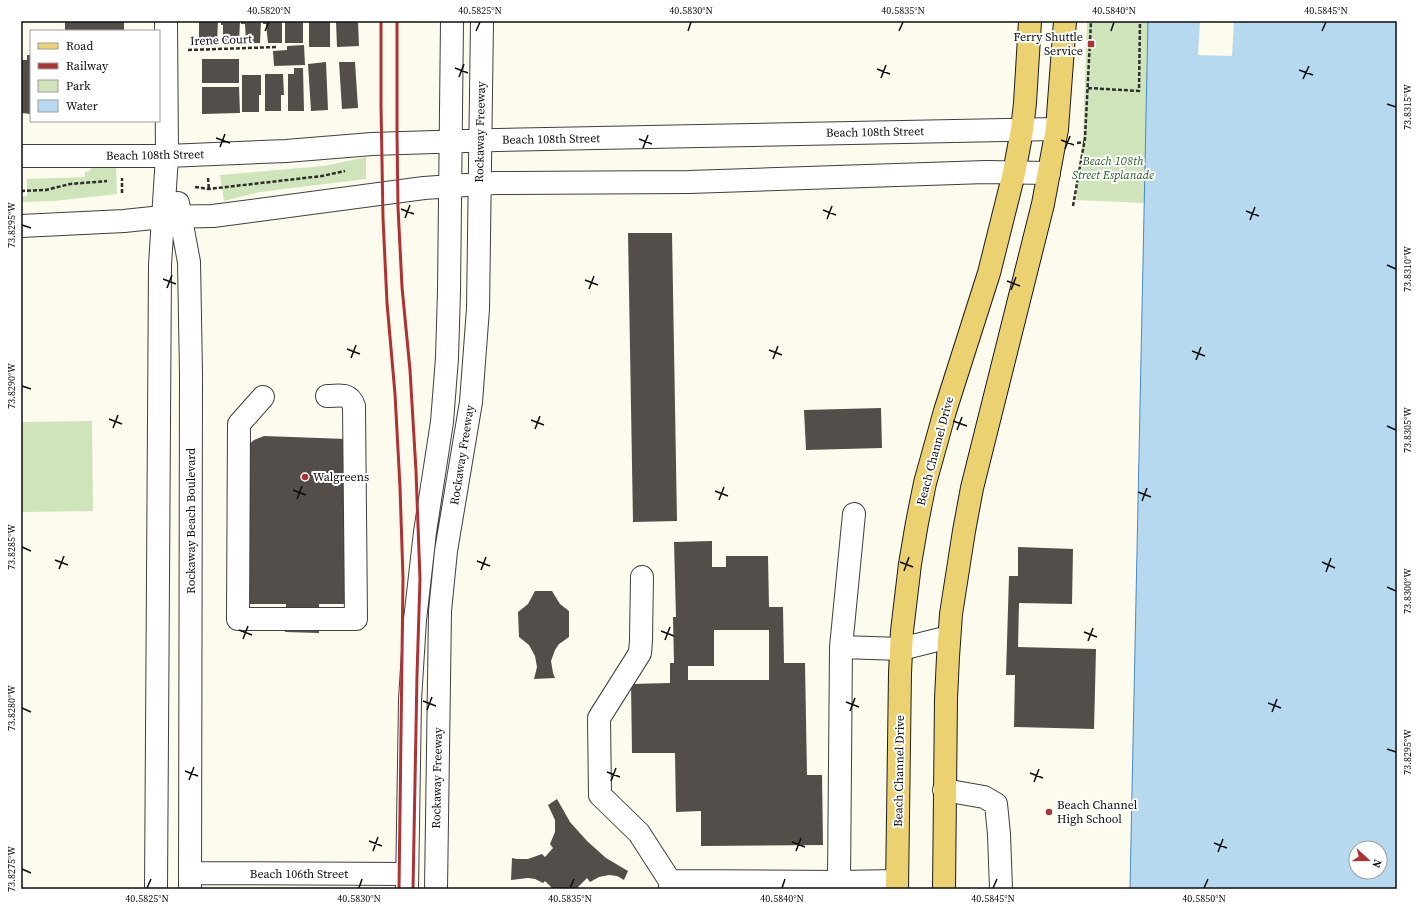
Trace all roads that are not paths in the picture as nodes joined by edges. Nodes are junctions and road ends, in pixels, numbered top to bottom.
1 (166, 21) edge
2 (452, 21) edge
3 (482, 21) edge
4 (1030, 21) edge
5 (1065, 21) edge
6 (1057, 129) junction
7 (1022, 130) junction
8 (480, 141) junction
9 (450, 142) junction
10 (21, 156) edge
11 (167, 156) junction
12 (1014, 173) junction
13 (1049, 173) junction
14 (480, 184) junction
15 (450, 186) junction
16 (171, 217) junction
17 (21, 226) edge
18 (327, 396) dead end
19 (263, 397) dead end
20 (854, 514) dead end
21 (642, 577) dead end
22 (949, 637) junction
23 (841, 647) junction
24 (901, 649) junction
25 (944, 790) junction
26 (190, 881) edge
27 (407, 882) edge
28 (848, 884) edge
29 (670, 885) edge
30 (897, 885) edge
31 (156, 889) edge
32 (436, 889) edge
33 (944, 889) edge
34 (1001, 889) edge

1 - 11 street, Rockaway Beach Boulevard
2 - 9 street, Rockaway Freeway
3 - 8 street, Rockaway Freeway
4 - 7 main road, Beach Channel Drive
5 - 6 main road
6 - 7 street, Beach 108th Street
6 - 13 main road
7 - 8 street, Beach 108th Street
7 - 12 main road, Beach Channel Drive
8 - 9 street, Beach 108th Street
8 - 14 street, Rockaway Freeway
9 - 11 street, Beach 108th Street
9 - 15 street, Rockaway Freeway
10 - 11 street, Beach 108th Street
11 - 16 street, Rockaway Beach Boulevard
12 - 13 street
12 - 14 street
12 - 24 main road, Beach Channel Drive
13 - 22 main road
14 - 15 street
14 - 32 street, Rockaway Freeway
15 - 16 street
15 - 27 street, Rockaway Freeway
16 - 17 street
16 - 26 street, Rockaway Beach Boulevard
16 - 31 street, Rockaway Beach Boulevard
18 - 19 street
20 - 23 street
21 - 29 street
22 - 24 street
22 - 25 main road
23 - 24 street
23 - 28 street
24 - 30 main road, Beach Channel Drive
25 - 33 main road
25 - 34 street
26 - 27 street, Beach 106th Street
28 - 29 street
28 - 30 street

